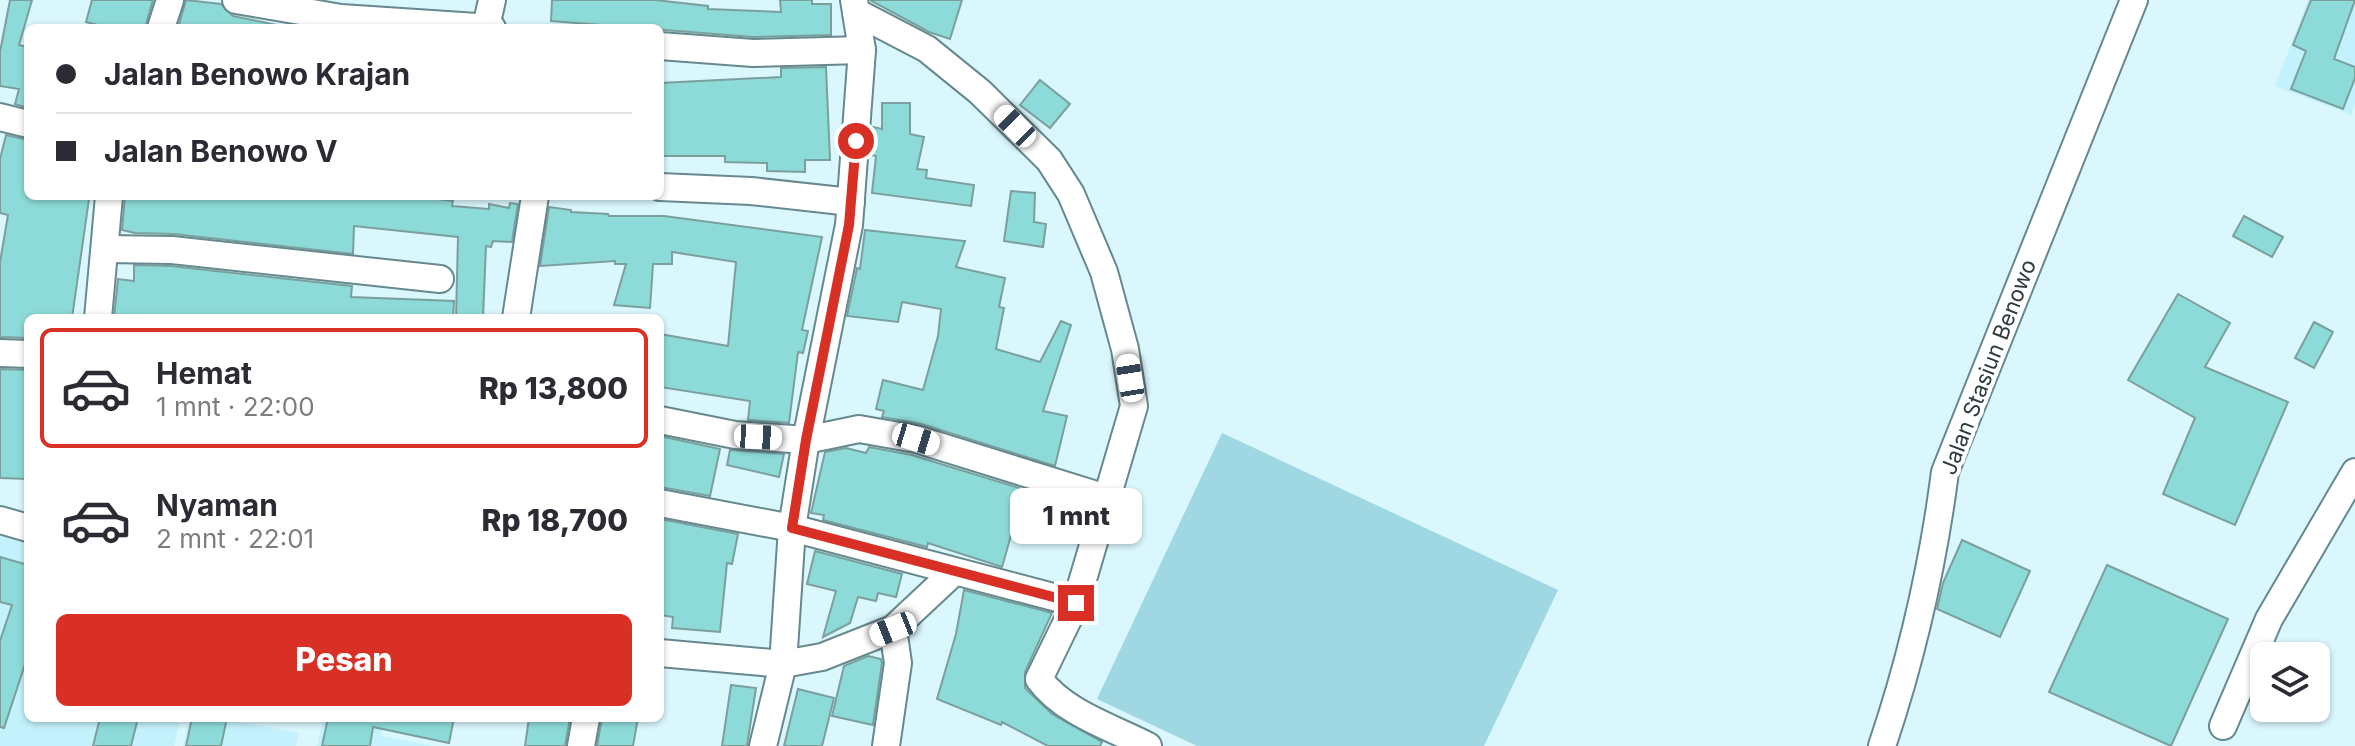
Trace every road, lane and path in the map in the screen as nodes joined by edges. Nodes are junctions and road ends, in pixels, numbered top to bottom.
1 (170, 0) edge
2 (236, 0) edge
3 (492, 0) edge
4 (2134, 0) edge
5 (855, 6) edge
6 (162, 24) edge
7 (440, 24) edge
8 (489, 24) edge
9 (664, 46) edge
10 (862, 50) junction
11 (0, 117) edge
12 (24, 123) edge
13 (664, 187) edge
14 (109, 200) edge
15 (534, 200) edge
16 (851, 202) junction
17 (106, 249) junction
18 (440, 279) dead end
19 (98, 314) edge
20 (517, 314) edge
21 (0, 353) edge
22 (24, 354) edge
23 (664, 421) edge
24 (806, 440) junction
25 (2355, 472) edge
26 (1106, 498) junction
27 (664, 504) edge
28 (0, 520) edge
29 (24, 527) edge
30 (792, 528) junction
31 (954, 572) junction
32 (1076, 603) junction
33 (893, 629) junction
34 (664, 653) edge
35 (783, 664) junction
36 (585, 722) edge
37 (2223, 726) dead end
38 (581, 746) edge
39 (763, 746) edge
40 (886, 746) edge
41 (1148, 746) edge
42 (1882, 746) edge

1 - 6 street
2 - 7 street
3 - 8 street
4 - 42 street, Jalan Stasiun Benowo
5 - 10 street
5 - 26 street
9 - 10 street
10 - 16 street
11 - 12 street
13 - 16 street
14 - 17 street
15 - 20 street
16 - 24 street
17 - 18 street
17 - 19 street
21 - 22 street
23 - 24 street
24 - 26 street
24 - 30 street
25 - 37 street
26 - 32 street
27 - 30 street
28 - 29 street
30 - 31 street
30 - 35 street
31 - 32 street
31 - 33 street
32 - 41 street
33 - 35 street
33 - 40 street
34 - 35 street
35 - 39 street
36 - 38 street

